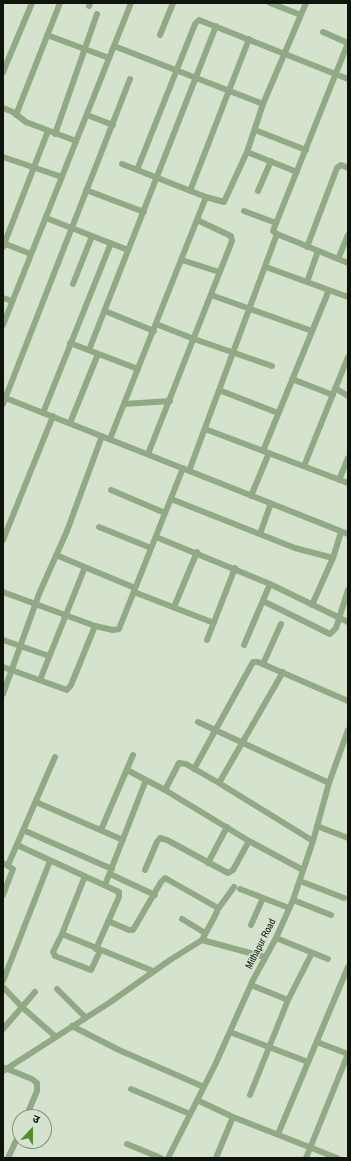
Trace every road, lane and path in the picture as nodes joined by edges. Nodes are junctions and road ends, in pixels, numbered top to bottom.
1 (32, 3) edge
2 (60, 3) edge
3 (131, 3) edge
4 (173, 3) edge
5 (270, 3) edge
6 (306, 3) edge
7 (97, 14) dead end
8 (301, 15) junction
9 (216, 26) junction
10 (323, 32) dead end
11 (47, 35) junction
12 (160, 35) dead end
13 (249, 39) junction
14 (348, 43) edge
15 (114, 46) junction
16 (85, 49) junction
17 (285, 54) junction
18 (109, 58) junction
19 (177, 71) junction
20 (3, 72) edge
21 (335, 73) junction
22 (196, 78) junction
23 (348, 78) edge
24 (130, 79) dead end
25 (229, 91) junction
26 (263, 104) junction
27 (3, 108) edge
28 (16, 114) junction
29 (87, 115) junction
30 (113, 125) junction
31 (255, 130) junction
32 (48, 131) junction
33 (54, 134) junction
34 (76, 141) junction
35 (306, 150) junction
36 (247, 152) junction
37 (3, 157) edge
38 (271, 161) junction
39 (122, 164) dead end
40 (34, 168) junction
41 (348, 168) edge
42 (137, 170) junction
43 (297, 172) junction
44 (62, 177) junction
45 (158, 178) junction
46 (86, 190) junction
47 (190, 191) junction
48 (258, 191) dead end
49 (206, 197) junction
50 (244, 211) dead end
51 (144, 212) junction
52 (46, 218) junction
53 (197, 220) junction
54 (276, 223) junction
55 (71, 227) junction
56 (277, 234) junction
57 (348, 235) edge
58 (92, 236) junction
59 (110, 243) junction
60 (3, 244) edge
61 (307, 246) junction
62 (128, 250) junction
63 (318, 251) junction
64 (31, 254) junction
65 (338, 259) junction
66 (182, 260) junction
67 (348, 263) edge
68 (266, 266) junction
69 (219, 272) junction
70 (307, 282) junction
71 (73, 284) dead end
72 (329, 290) junction
73 (211, 294) junction
74 (348, 297) edge
75 (3, 298) edge
76 (12, 301) junction
77 (250, 309) junction
78 (105, 311) junction
79 (156, 324) junction
80 (3, 325) edge
81 (154, 330) junction
82 (312, 331) junction
83 (194, 339) junction
84 (70, 343) junction
85 (90, 350) junction
86 (234, 352) junction
87 (98, 354) junction
88 (348, 357) edge
89 (272, 366) dead end
90 (138, 369) junction
91 (292, 379) junction
92 (335, 388) junction
93 (220, 390) junction
94 (333, 395) junction
95 (348, 396) edge
96 (4, 397) edge
97 (170, 401) junction
98 (3, 404) edge
99 (124, 404) junction
100 (43, 413) junction
101 (278, 413) junction
102 (53, 416) junction
103 (70, 423) junction
104 (205, 429) junction
105 (102, 436) junction
106 (110, 439) junction
107 (266, 452) junction
108 (148, 454) junction
109 (348, 458) edge
110 (304, 466) junction
111 (183, 468) junction
112 (190, 471) junction
113 (339, 480) junction
114 (348, 483) edge
115 (111, 490) dead end
116 (251, 496) junction
117 (171, 499) junction
118 (271, 503) junction
119 (165, 513) junction
120 (99, 527) dead end
121 (341, 532) junction
122 (260, 534) junction
123 (348, 534) edge
124 (156, 537) junction
125 (3, 540) edge
126 (151, 548) junction
127 (197, 552) junction
128 (56, 555) junction
129 (333, 558) junction
130 (84, 567) junction
131 (235, 568) junction
132 (270, 584) junction
133 (135, 590) junction
134 (348, 590) edge
135 (3, 592) edge
136 (263, 601) junction
137 (35, 605) junction
138 (312, 605) junction
139 (174, 607) junction
140 (65, 615) junction
141 (338, 617) junction
142 (348, 622) edge
143 (214, 623) junction
144 (282, 624) dead end
145 (95, 626) junction
146 (3, 640) edge
147 (207, 640) dead end
148 (244, 645) dead end
149 (20, 646) junction
150 (49, 656) junction
151 (263, 664) junction
152 (3, 667) edge
153 (11, 670) junction
154 (283, 672) junction
155 (40, 680) junction
156 (3, 694) edge
157 (348, 701) edge
158 (198, 722) dead end
159 (216, 730) junction
160 (348, 730) edge
161 (243, 743) junction
162 (132, 755) dead end
163 (55, 757) dead end
164 (194, 768) junction
165 (127, 770) junction
166 (146, 780) junction
167 (219, 783) junction
168 (329, 783) junction
169 (165, 790) junction
170 (36, 802) junction
171 (317, 826) junction
172 (227, 827) junction
173 (23, 830) junction
174 (101, 830) junction
175 (348, 838) edge
176 (123, 840) junction
177 (249, 841) junction
178 (313, 842) junction
179 (17, 845) junction
180 (50, 861) junction
181 (208, 863) junction
182 (5, 864) edge
183 (145, 870) dead end
184 (303, 870) junction
185 (111, 872) junction
186 (85, 876) junction
187 (300, 881) junction
188 (105, 885) junction
189 (3, 895) edge
190 (155, 895) junction
191 (263, 898) junction
192 (344, 898) dead end
193 (293, 900) junction
194 (289, 908) junction
195 (218, 909) junction
196 (331, 915) dead end
197 (182, 919) dead end
198 (108, 921) junction
199 (251, 925) dead end
200 (205, 933) junction
201 (62, 934) junction
202 (276, 938) junction
203 (202, 940) junction
204 (98, 950) junction
205 (312, 953) junction
206 (265, 957) junction
207 (328, 959) dead end
208 (348, 967) edge
209 (153, 972) junction
210 (3, 981) edge
211 (251, 985) junction
212 (3, 987) edge
213 (57, 989) dead end
214 (35, 992) dead end
215 (288, 1000) junction
216 (22, 1007) junction
217 (3, 1018) edge
218 (86, 1018) junction
219 (10, 1020) junction
220 (72, 1026) junction
221 (3, 1029) edge
222 (230, 1032) junction
223 (56, 1038) junction
224 (317, 1042) junction
225 (268, 1046) junction
226 (348, 1054) edge
227 (308, 1062) junction
228 (4, 1069) edge
229 (204, 1087) junction
230 (131, 1089) dead end
231 (250, 1095) dead end
232 (197, 1100) junction
233 (29, 1109) edge
234 (190, 1114) junction
235 (233, 1117) junction
236 (278, 1134) junction
237 (127, 1144) dead end
238 (311, 1147) junction
239 (170, 1157) edge
240 (161, 1158) edge
241 (216, 1158) edge
242 (306, 1158) edge
243 (337, 1158) edge

1 - 20 street
2 - 11 street
3 - 15 street
4 - 12 street
5 - 8 street
6 - 8 street
7 - 16 street
8 - 17 street
9 - 13 street
9 - 19 street
9 - 22 street
10 - 14 street
11 - 16 street
11 - 28 street
13 - 17 street
13 - 25 street
14 - 21 street
15 - 18 street
15 - 19 street
16 - 18 street
16 - 33 street
17 - 21 street
17 - 26 street
18 - 29 street
19 - 22 street
19 - 42 street
21 - 23 street
21 - 35 street
22 - 25 street
22 - 45 street
24 - 30 street
25 - 26 street
25 - 47 street
26 - 31 street
27 - 28 street
28 - 32 street
29 - 30 street
29 - 34 street
30 - 46 street
31 - 35 street
31 - 36 street
32 - 33 street
32 - 40 street
33 - 34 street
34 - 44 street
35 - 43 street
36 - 38 street
36 - 49 street
37 - 40 street
38 - 43 street
38 - 48 street
39 - 42 street
40 - 44 street
40 - 60 street
41 - 61 street
42 - 45 street
43 - 54 street
44 - 52 street
45 - 47 street
45 - 51 street
46 - 51 street
46 - 55 street
47 - 49 street
49 - 53 street
50 - 54 street
51 - 62 street
52 - 55 street
52 - 64 street
53 - 66 street
53 - 69 street
54 - 56 street
55 - 58 street
55 - 96 street
56 - 61 street
56 - 68 street
57 - 65 street
58 - 59 street
58 - 71 street
59 - 62 street
59 - 84 street
60 - 64 street
61 - 63 street
62 - 78 street
63 - 65 street
63 - 70 street
64 - 76 street
65 - 67 street
66 - 69 street
66 - 79 street
68 - 70 street
68 - 77 street
69 - 73 street
70 - 72 street
72 - 74 street
72 - 82 street
73 - 77 street
73 - 83 street
75 - 76 street
76 - 80 street
77 - 82 street
77 - 86 street
78 - 81 street
78 - 85 street
79 - 81 street
79 - 83 street
81 - 90 street
82 - 91 street
83 - 86 street
83 - 97 street
84 - 85 street
84 - 100 street
85 - 87 street
86 - 89 street
86 - 93 street
87 - 90 street
87 - 103 street
88 - 92 street
90 - 99 street
91 - 94 street
91 - 101 street
92 - 94 street
92 - 95 street
93 - 101 street
93 - 104 street
94 - 110 street
96 - 98 street
96 - 100 street
97 - 99 street
97 - 108 street
99 - 106 street
100 - 102 street
101 - 107 street
102 - 103 street
102 - 125 street
103 - 105 street
104 - 107 street
104 - 112 street
105 - 106 street
105 - 128 street
106 - 108 street
107 - 110 street
107 - 116 street
108 - 111 street
109 - 113 street
110 - 113 street
111 - 112 street
111 - 117 street
112 - 116 street
113 - 114 street
115 - 119 street
116 - 118 street
117 - 119 street
117 - 122 street
118 - 121 street
118 - 122 street
119 - 124 street
120 - 126 street
121 - 123 street
121 - 129 street
122 - 129 street
124 - 126 street
124 - 127 street
126 - 133 street
127 - 131 street
127 - 139 street
128 - 130 street
128 - 137 street
129 - 138 street
130 - 133 street
130 - 140 street
131 - 132 street
131 - 143 street
132 - 136 street
132 - 138 street
133 - 139 street
133 - 145 street
134 - 141 street
135 - 137 street
136 - 141 street
136 - 148 street
137 - 140 street
137 - 149 street
138 - 141 street
139 - 143 street
140 - 145 street
140 - 150 street
141 - 142 street
143 - 147 street
144 - 151 street
145 - 155 street
146 - 149 street
149 - 150 street
149 - 153 street
150 - 155 street
151 - 154 street
151 - 159 street
152 - 153 street
153 - 155 street
153 - 156 street
154 - 157 street
154 - 161 street
158 - 159 street
159 - 161 street
159 - 164 street
160 - 168 street, Mithapur Road
161 - 167 street
161 - 168 street
162 - 165 street
163 - 170 street
164 - 167 street
164 - 169 street
165 - 166 street
165 - 174 street
166 - 169 street
166 - 176 street
167 - 178 street
168 - 171 street, Mithapur Road
169 - 172 street
170 - 173 street
170 - 174 street
171 - 175 street
171 - 178 street, Mithapur Road
172 - 177 street
172 - 181 street
173 - 179 street
173 - 185 street
174 - 176 street
176 - 185 street
177 - 181 street
177 - 184 street
178 - 184 street, Mithapur Road
179 - 180 street
179 - 182 street
180 - 186 street
180 - 210 street
181 - 183 street
182 - 189 street
184 - 187 street, Mithapur Road
185 - 188 street
185 - 190 street
186 - 188 street
186 - 201 street
187 - 192 street
187 - 193 street, Mithapur Road
188 - 198 street
190 - 195 street
190 - 198 street
191 - 194 street
191 - 195 street
191 - 199 street
193 - 194 street, Mithapur Road
193 - 196 street
194 - 202 street, Mithapur Road
195 - 200 street
197 - 200 street
198 - 204 street
200 - 203 street
201 - 204 street
201 - 204 street
202 - 205 street
202 - 206 street, Mithapur Road
203 - 206 street
203 - 209 street
204 - 209 street
205 - 207 street
205 - 215 street
206 - 211 street, Mithapur Road
208 - 224 street
209 - 218 street
211 - 215 street
211 - 222 street, Mithapur Road
212 - 216 street
213 - 218 street
214 - 216 street
215 - 225 street
216 - 219 street
216 - 223 street
217 - 219 street
218 - 220 street
219 - 221 street
220 - 223 street
220 - 229 street
222 - 225 street
222 - 229 street, Mithapur Road
223 - 228 street
224 - 226 street
224 - 227 street
225 - 227 street
225 - 231 street
226 - 238 street
227 - 236 street
228 - 233 street
229 - 232 street, Mithapur Road
230 - 234 street
232 - 234 street, Mithapur Road
232 - 235 street
234 - 239 street, Mithapur Road
235 - 236 street
235 - 241 street
236 - 238 street
237 - 240 street
238 - 242 street
238 - 243 street

